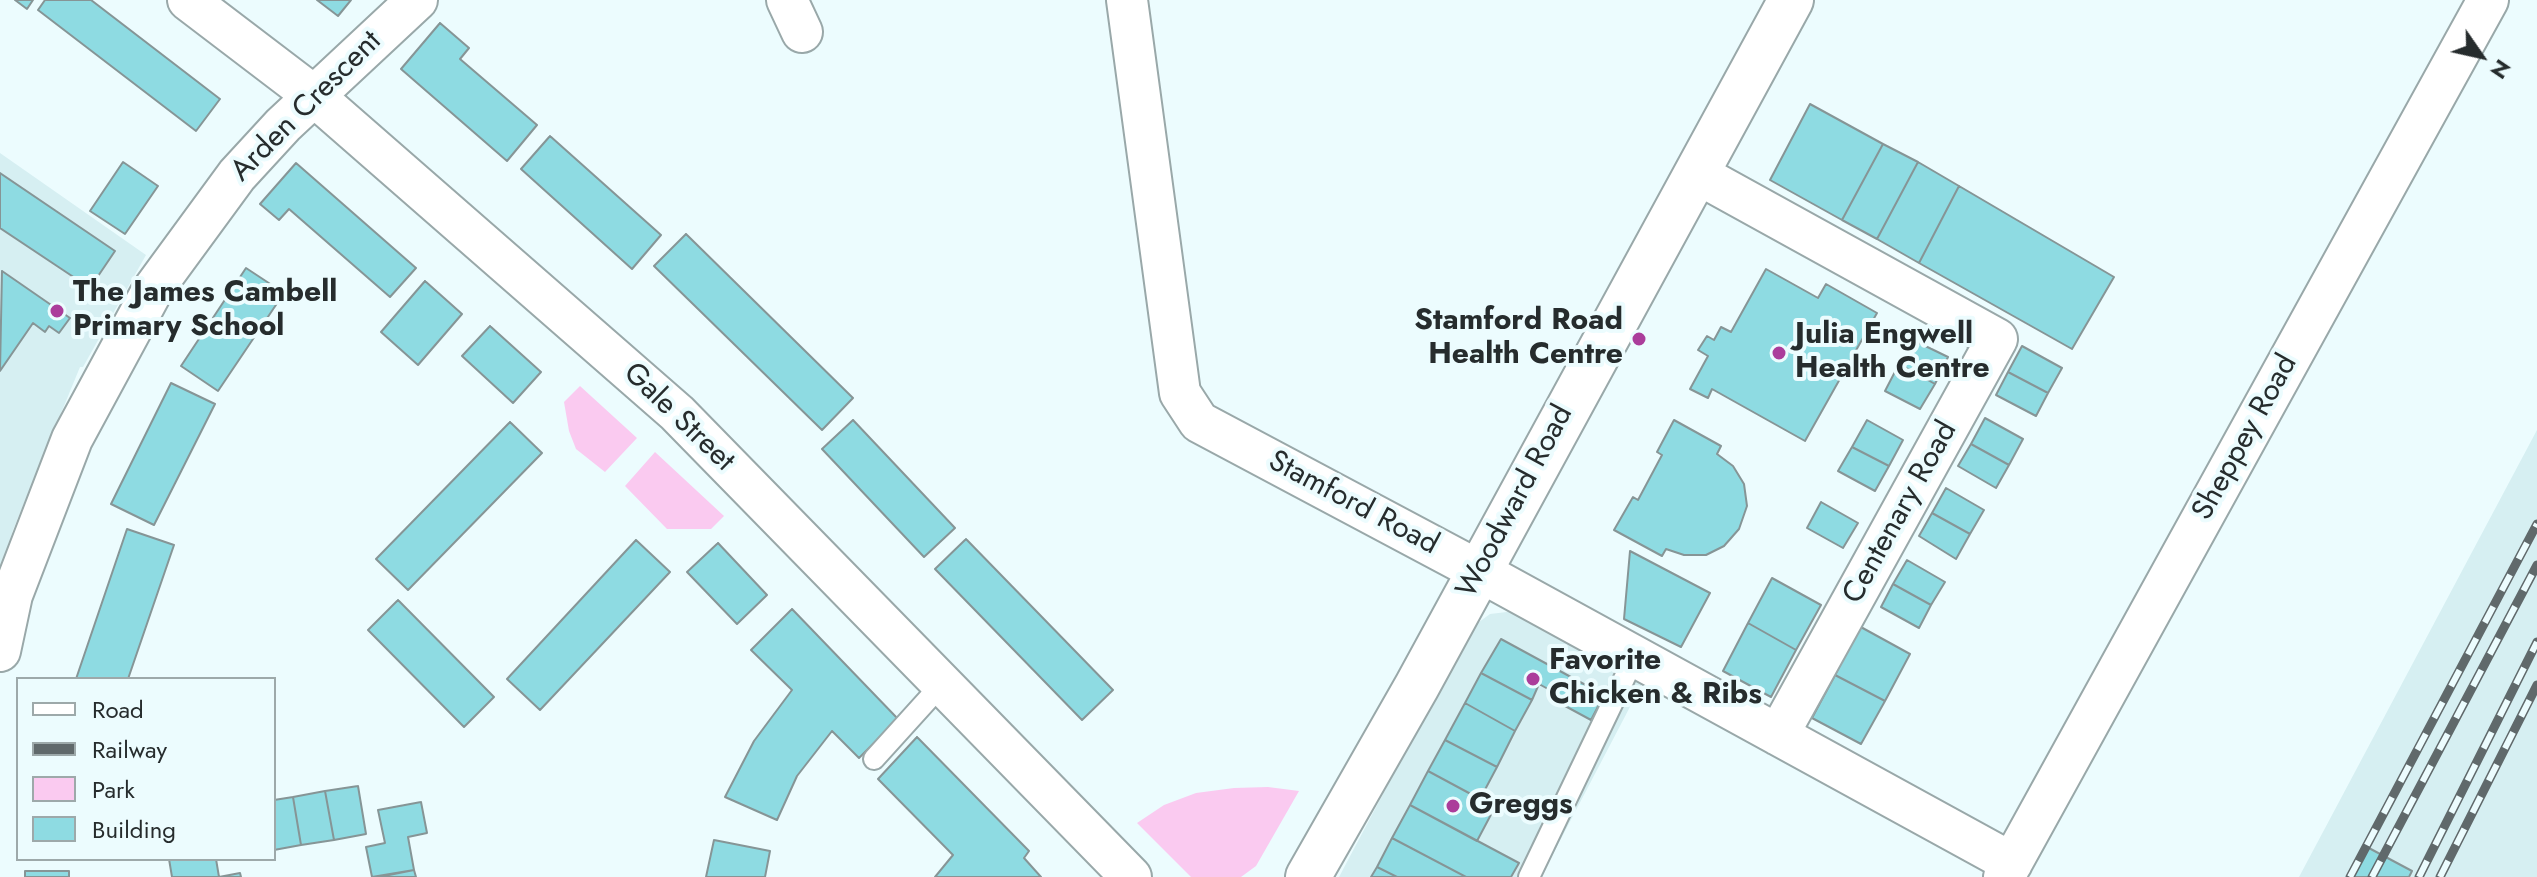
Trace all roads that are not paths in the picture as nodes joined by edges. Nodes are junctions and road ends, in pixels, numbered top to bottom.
1 (188, 0) edge
2 (417, 0) edge
3 (1127, 0) edge
4 (1791, 0) edge
5 (2488, 0) edge
6 (314, 96) junction
7 (1696, 173) junction
8 (1479, 571) junction
9 (0, 651) edge
10 (1635, 656) junction
11 (941, 685) junction
12 (1778, 735) junction
13 (874, 759) dead end
14 (2008, 870) edge
15 (1131, 877) edge
16 (1308, 877) edge
17 (1529, 877) edge

1 - 6 street, Gale Street
2 - 6 street, Arden Crescent
3 - 8 street, Stamford Road
4 - 7 street, Woodward Road
5 - 14 street, Sheppey Road
6 - 9 street, Arden Crescent
6 - 11 street, Gale Street
7 - 8 street, Woodward Road
7 - 12 street, Centenary Road
8 - 10 street, Stamford Road
8 - 16 street, Woodward Road
10 - 12 street, Stamford Road
10 - 17 lane
11 - 13 lane
11 - 15 street, Gale Street
12 - 14 street, Stamford Road

